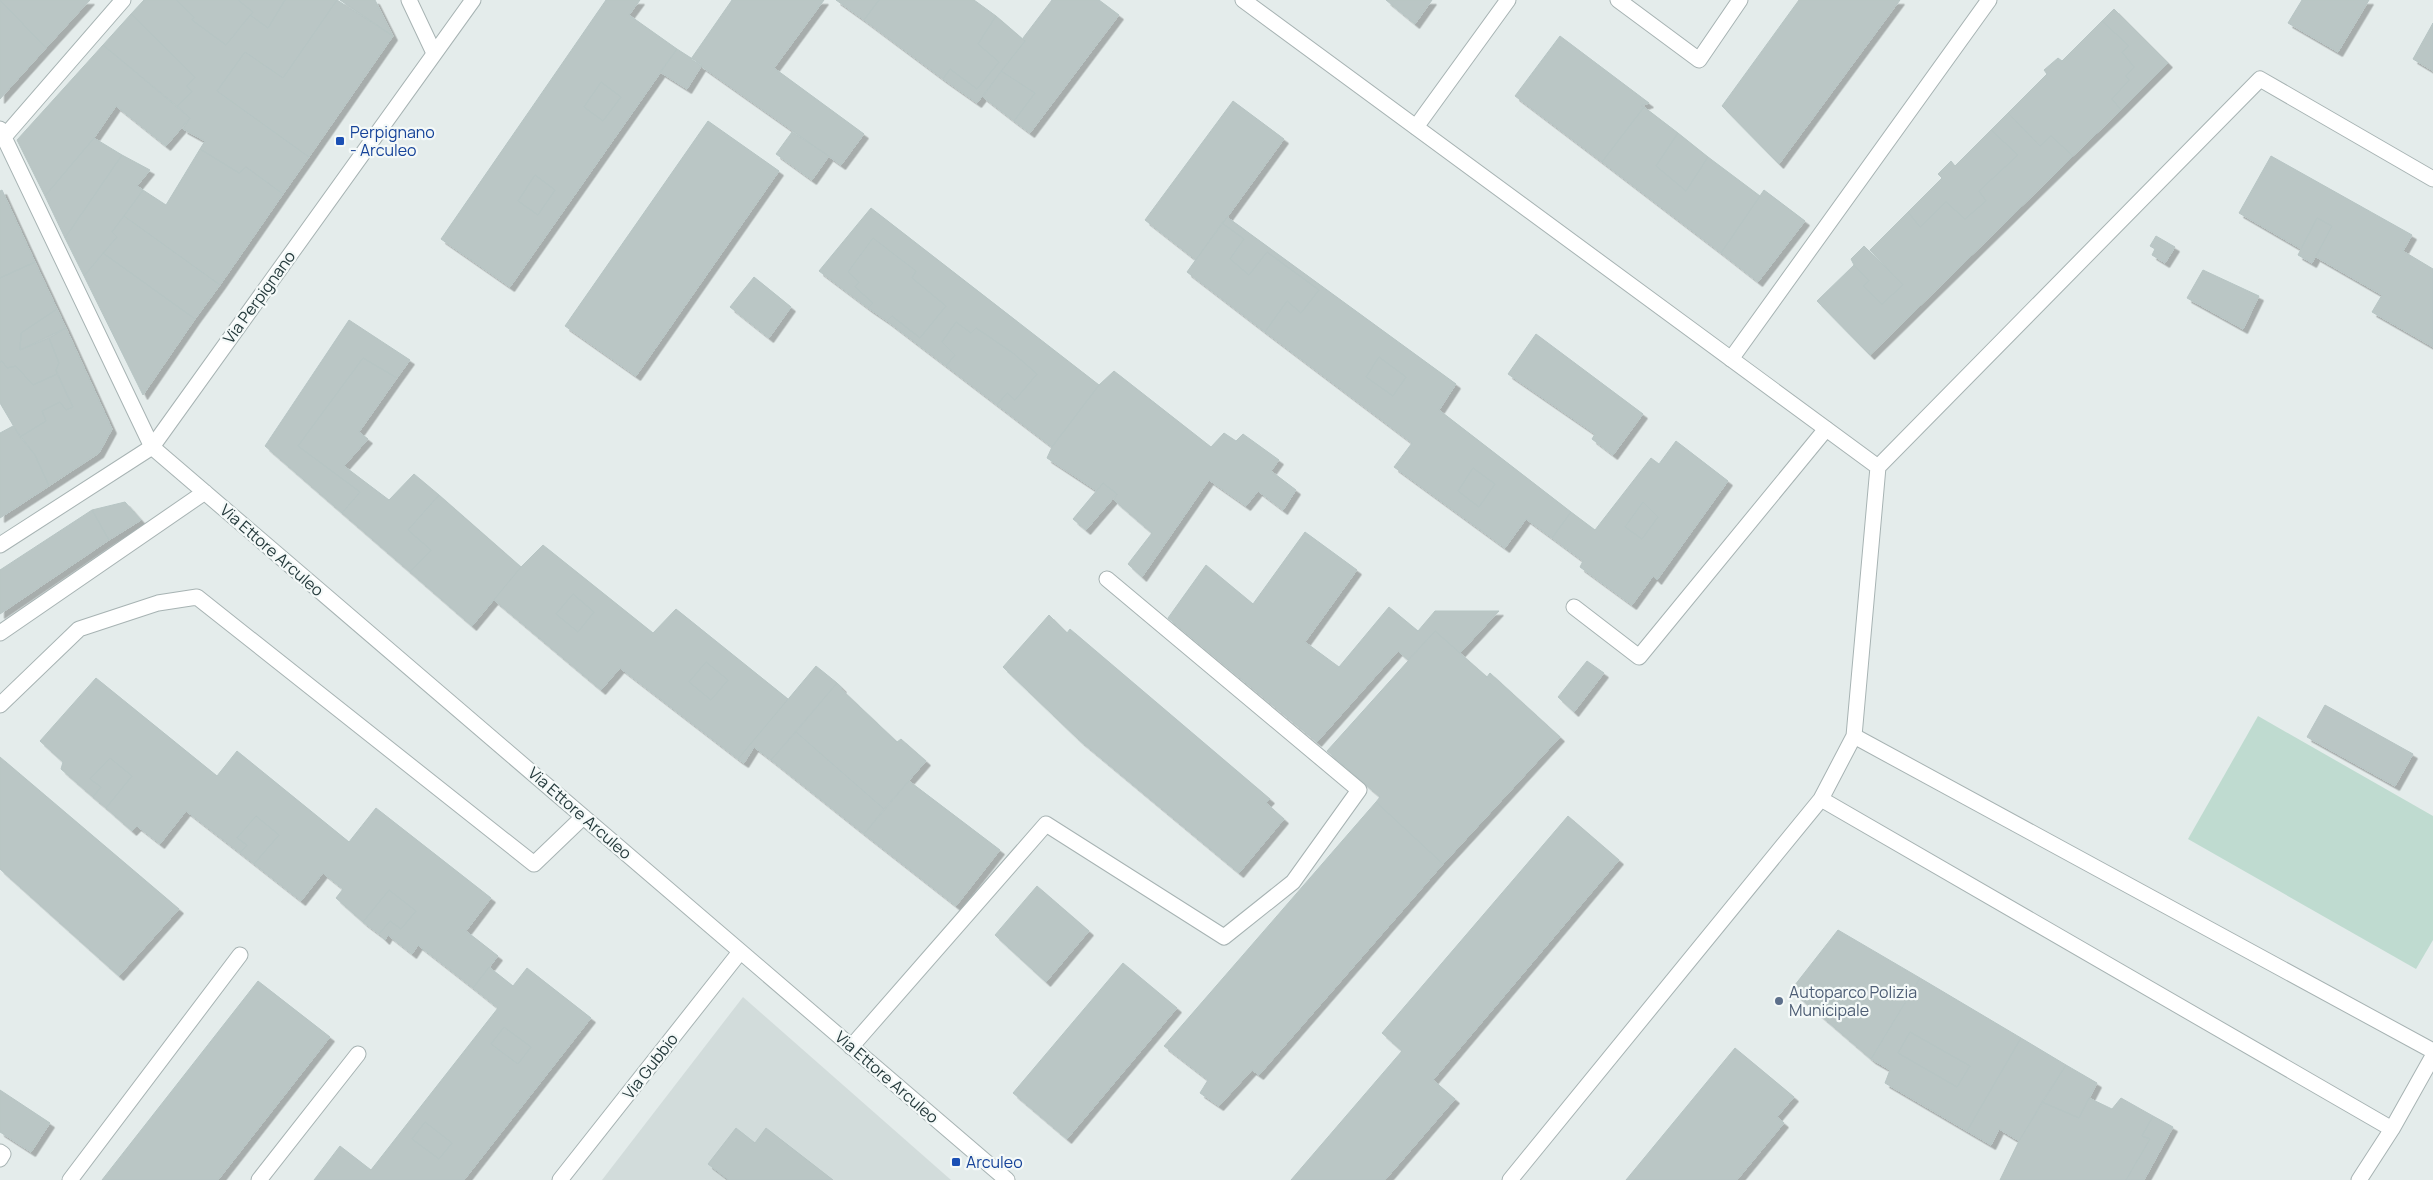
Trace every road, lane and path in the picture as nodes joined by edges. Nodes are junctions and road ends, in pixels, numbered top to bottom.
1 (123, 0) edge
2 (408, 0) edge
3 (472, 0) edge
4 (1243, 0) edge
5 (1508, 0) edge
6 (1618, 0) edge
7 (1740, 0) edge
8 (1989, 0) edge
9 (434, 53) junction
10 (1416, 127) junction
11 (2, 133) edge
12 (2433, 179) edge
13 (1731, 359) junction
14 (1826, 429) junction
15 (152, 447) junction
16 (1878, 467) junction
17 (204, 492) junction
18 (0, 545) edge
19 (1107, 579) dead end
20 (1574, 606) dead end
21 (0, 633) edge
22 (0, 705) edge
23 (1854, 736) junction
24 (1822, 799) junction
25 (583, 817) junction
26 (740, 952) junction
27 (240, 954) dead end
28 (851, 1047) junction
29 (2433, 1051) edge
30 (358, 1054) dead end
31 (2433, 1056) edge
32 (2392, 1129) junction
33 (0, 1152) edge
34 (0, 1158) edge
35 (70, 1180) edge
36 (259, 1180) edge
37 (560, 1180) edge
38 (1007, 1180) edge
39 (1510, 1180) edge
40 (2359, 1180) edge

1 - 11 street
2 - 9 street
3 - 9 street, Via Perpignano
4 - 10 street
5 - 10 street
6 - 7 street
8 - 13 street
9 - 15 street, Via Perpignano
10 - 13 street
11 - 15 street
12 - 16 street
13 - 14 street
14 - 16 street
14 - 20 street
15 - 17 street, Via Ettore Arculeo
15 - 18 street, Via Perpignano
16 - 23 street
17 - 21 street
17 - 25 street, Via Ettore Arculeo
19 - 28 street
22 - 25 street
23 - 24 street
23 - 29 street
24 - 32 street
24 - 39 street
25 - 26 street, Via Ettore Arculeo
26 - 28 street, Via Ettore Arculeo
26 - 37 street, Via Gubbio
27 - 35 street
28 - 38 street, Via Ettore Arculeo
30 - 36 street
31 - 32 street
32 - 40 street
33 - 34 street

